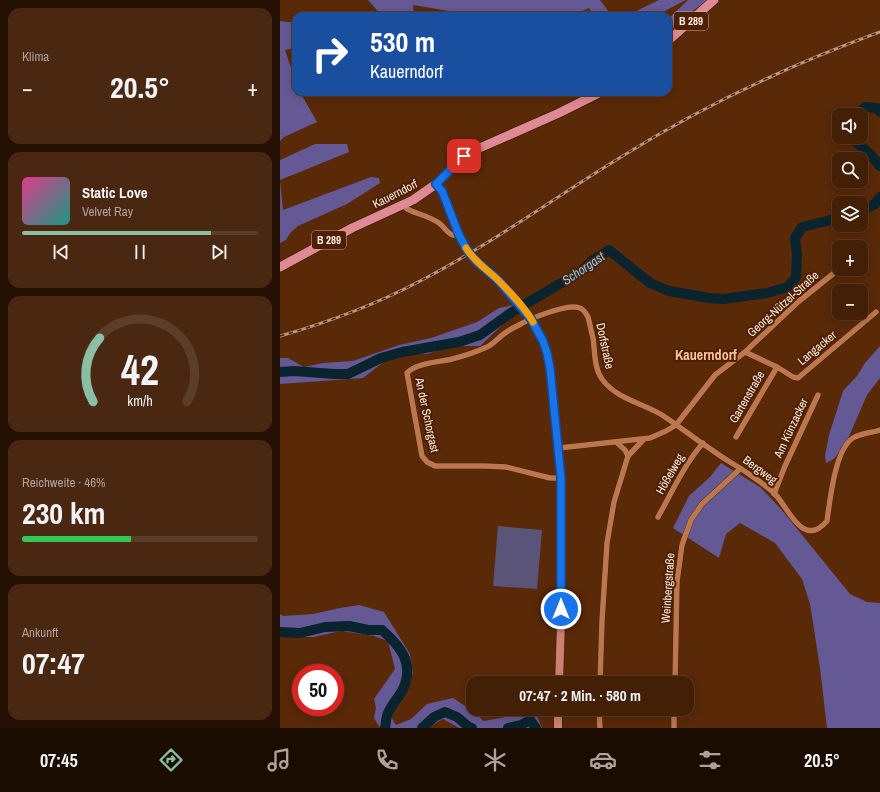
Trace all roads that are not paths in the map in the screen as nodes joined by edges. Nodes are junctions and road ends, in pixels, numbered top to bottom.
1 (714, 0) edge
2 (672, 37) edge
3 (593, 96) edge
4 (436, 184) junction
5 (404, 204) junction
6 (459, 235) junction
7 (280, 267) edge
8 (832, 275) edge
9 (876, 312) dead end
10 (529, 316) junction
11 (745, 352) junction
12 (776, 367) junction
13 (818, 395) dead end
14 (676, 425) junction
15 (880, 430) edge
16 (736, 437) dead end
17 (644, 439) junction
18 (616, 442) junction
19 (703, 443) junction
20 (559, 448) junction
21 (628, 456) junction
22 (740, 469) junction
23 (561, 478) junction
24 (774, 494) junction
25 (658, 517) dead end
26 (559, 676) edge
27 (600, 676) edge
28 (675, 676) edge
29 (558, 716) edge
30 (599, 716) edge
31 (674, 716) edge
32 (558, 728) edge
33 (600, 728) edge
34 (674, 728) edge

1 - 2 main road, B 289
3 - 4 main road, Kauerndorf / B 289
4 - 5 main road, Kauerndorf / B 289
4 - 6 main road
5 - 6 street
5 - 7 main road, Kauerndorf / B 289
6 - 10 main road
8 - 11 street, Georg-Nützel-Straße
9 - 12 street, Langacker
10 - 14 street, Dorfstraße
10 - 20 main road
10 - 23 street, An der Schorgast
11 - 12 street, Langacker
11 - 14 street, Georg-Nützel-Straße
12 - 16 street, Gartenstraße
13 - 24 street, Am Künzacker
14 - 17 street
14 - 19 street, Bergweg
15 - 24 street, Bergweg
17 - 18 street
17 - 21 street
18 - 20 street
18 - 21 street
19 - 22 street, Bergweg
19 - 25 street, Hößelweg
20 - 23 main road
21 - 27 street
22 - 24 street, Bergweg
22 - 28 street, Weinbergstraße
23 - 26 main road
29 - 32 main road
30 - 33 street
31 - 34 street

